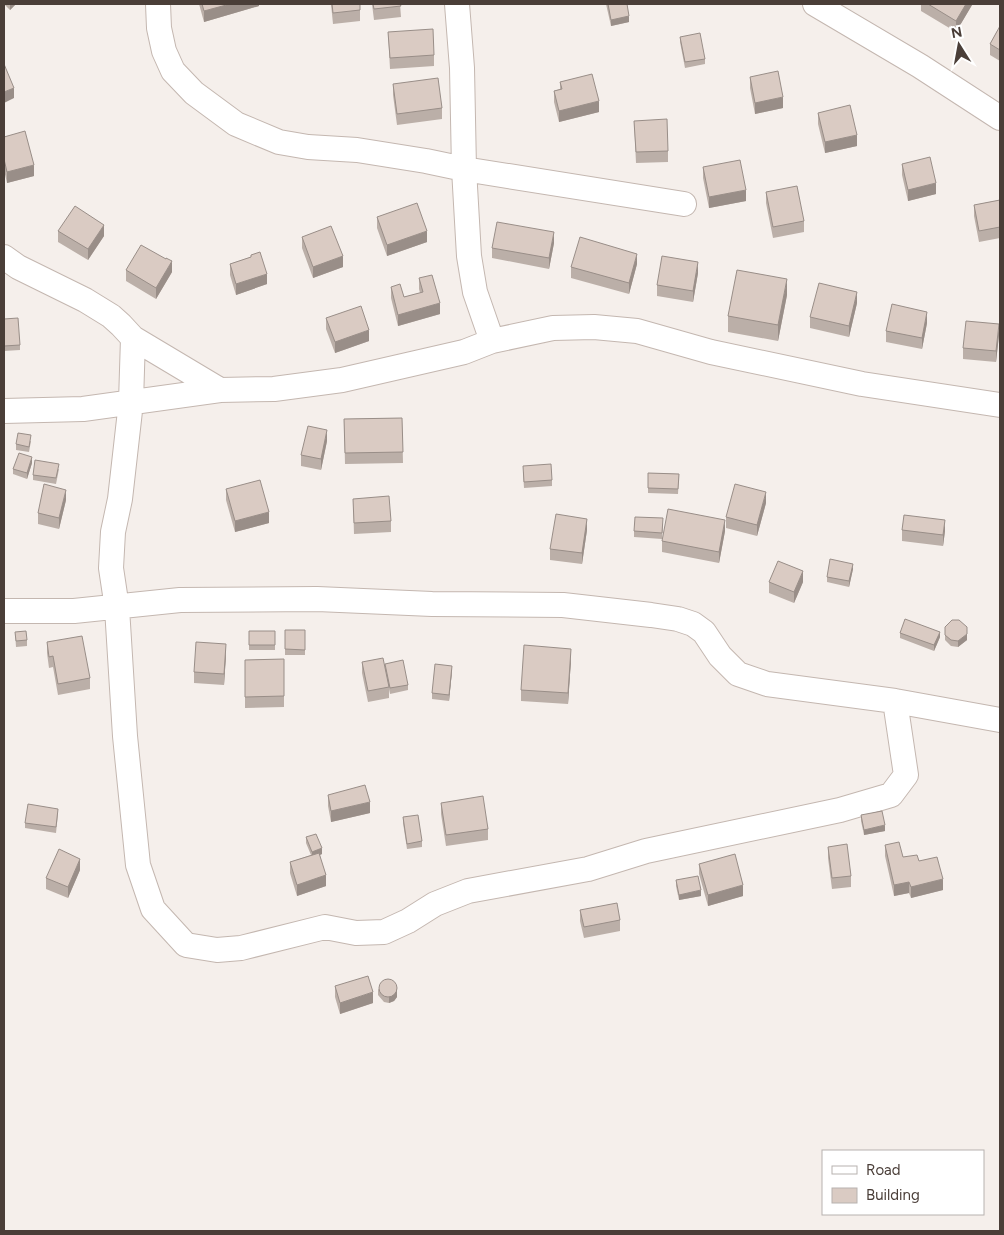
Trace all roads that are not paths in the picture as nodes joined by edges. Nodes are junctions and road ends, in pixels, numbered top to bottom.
1 (158, 4) edge
2 (457, 4) edge
3 (816, 4) edge
4 (1000, 118) edge
5 (464, 169) junction
6 (684, 204) dead end
7 (4, 257) edge
8 (132, 338) junction
9 (492, 341) junction
10 (220, 390) junction
11 (131, 402) junction
12 (1000, 405) edge
13 (4, 411) edge
14 (118, 608) junction
15 (4, 611) edge
16 (895, 701) junction
17 (1000, 720) edge

1 - 5 street
2 - 5 street
3 - 4 street
5 - 6 street
5 - 9 street
7 - 8 street
8 - 10 street
8 - 11 street
9 - 10 street
9 - 12 street
10 - 11 street
11 - 13 street
11 - 14 street
14 - 15 street
14 - 16 street
14 - 16 street
16 - 17 street

